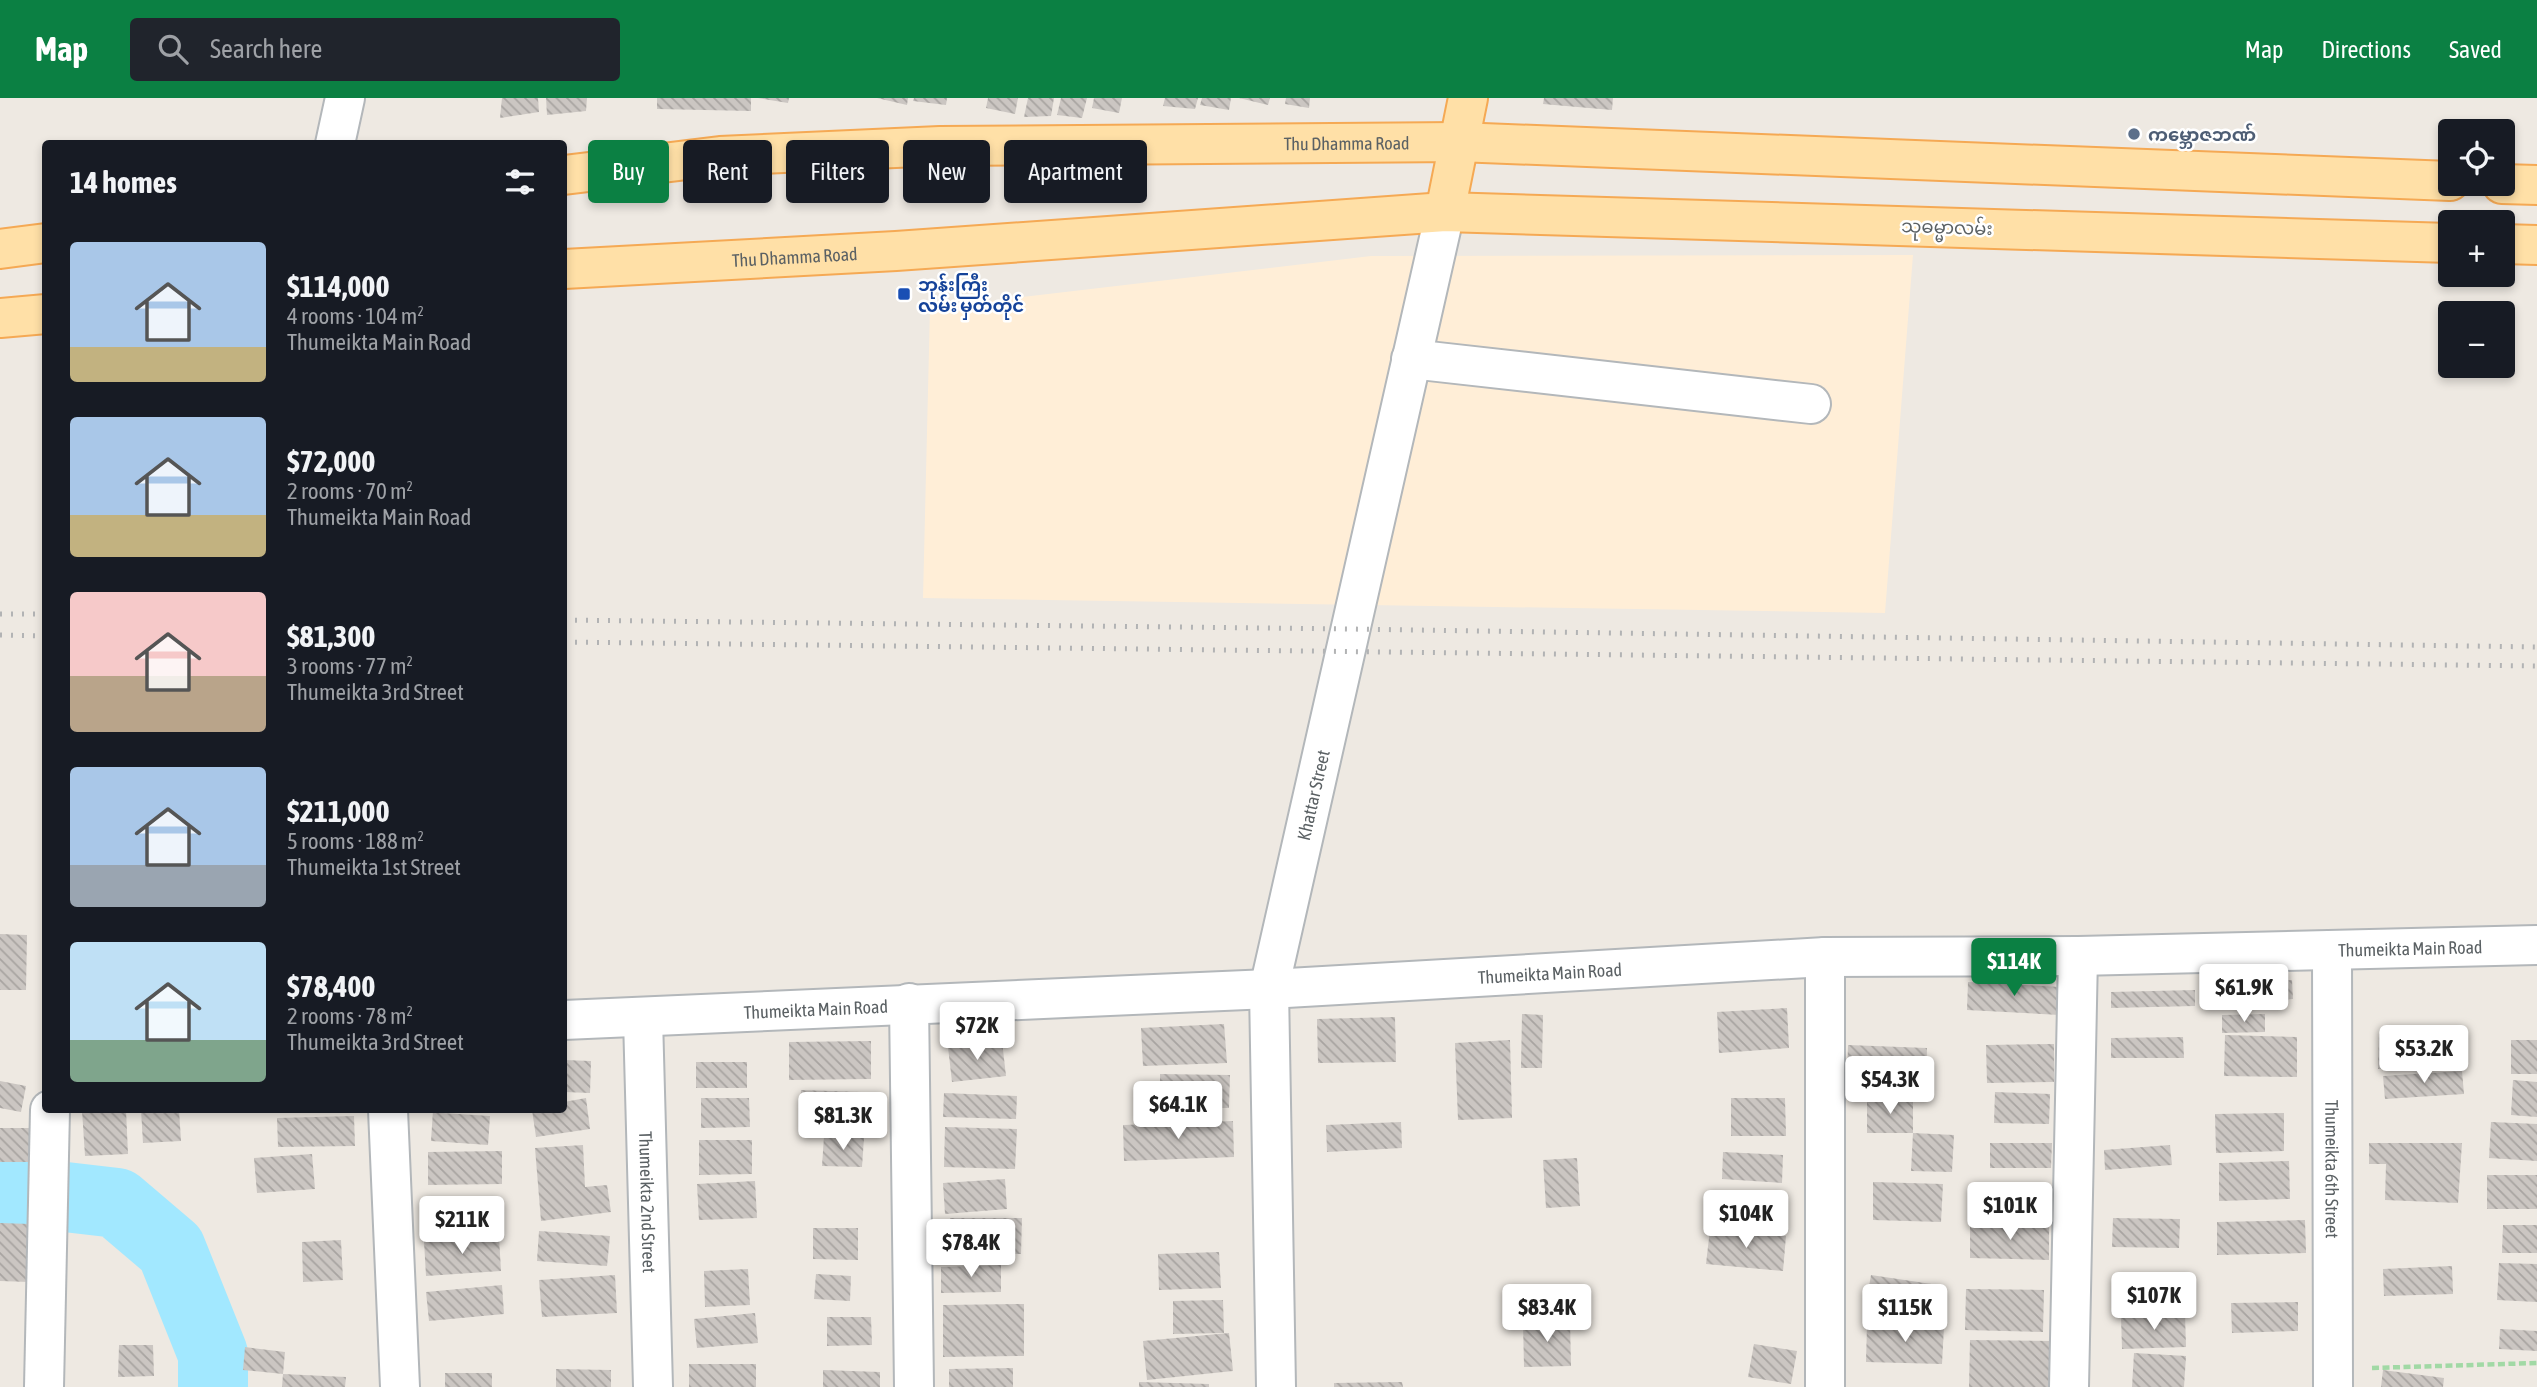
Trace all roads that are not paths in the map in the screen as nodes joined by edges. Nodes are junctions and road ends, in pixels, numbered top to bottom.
1 (345, 98) edge
2 (1468, 98) edge
3 (336, 140) edge
4 (1458, 142) junction
5 (567, 175) edge
6 (2438, 181) edge
7 (2515, 184) edge
8 (2537, 185) edge
9 (1445, 212) junction
10 (2438, 243) edge
11 (42, 244) edge
12 (2515, 244) edge
13 (2537, 245) edge
14 (0, 249) edge
15 (567, 269) edge
16 (42, 314) edge
17 (0, 318) edge
18 (1411, 359) junction
19 (1811, 404) dead end
20 (2537, 945) edge
21 (2332, 952) junction
22 (2078, 956) junction
23 (1825, 957) junction
24 (1269, 989) junction
25 (909, 1003) junction
26 (643, 1017) junction
27 (567, 1020) edge
28 (50, 1113) edge
29 (388, 1113) edge
30 (2332, 1378) edge
31 (44, 1387) edge
32 (400, 1387) edge
33 (653, 1387) edge
34 (914, 1387) edge
35 (1276, 1387) edge
36 (1825, 1387) edge
37 (2069, 1387) edge

1 - 3 street
2 - 4 main road
4 - 5 main road, Thu Dhamma Road
4 - 6 main road
4 - 9 main road
7 - 8 main road
9 - 10 main road, သုဓမ္မာလမ်း
9 - 15 main road, Thu Dhamma Road
9 - 18 street, Khattar Street
11 - 14 main road
12 - 13 main road
16 - 17 main road
18 - 19 street
18 - 24 street, Khattar Street
20 - 21 street, Thumeikta Main Road
21 - 22 street, Thumeikta Main Road
21 - 30 street, Thumeikta 6th Street
22 - 23 street, Thumeikta Main Road
22 - 37 street
23 - 24 street, Thumeikta Main Road
23 - 36 street
24 - 25 street, Thumeikta Main Road
24 - 35 street, Khattar Street
25 - 26 street, Thumeikta Main Road
25 - 34 street
26 - 27 street, Thumeikta Main Road
26 - 33 street, Thumeikta 2nd Street
28 - 31 street
29 - 32 street

